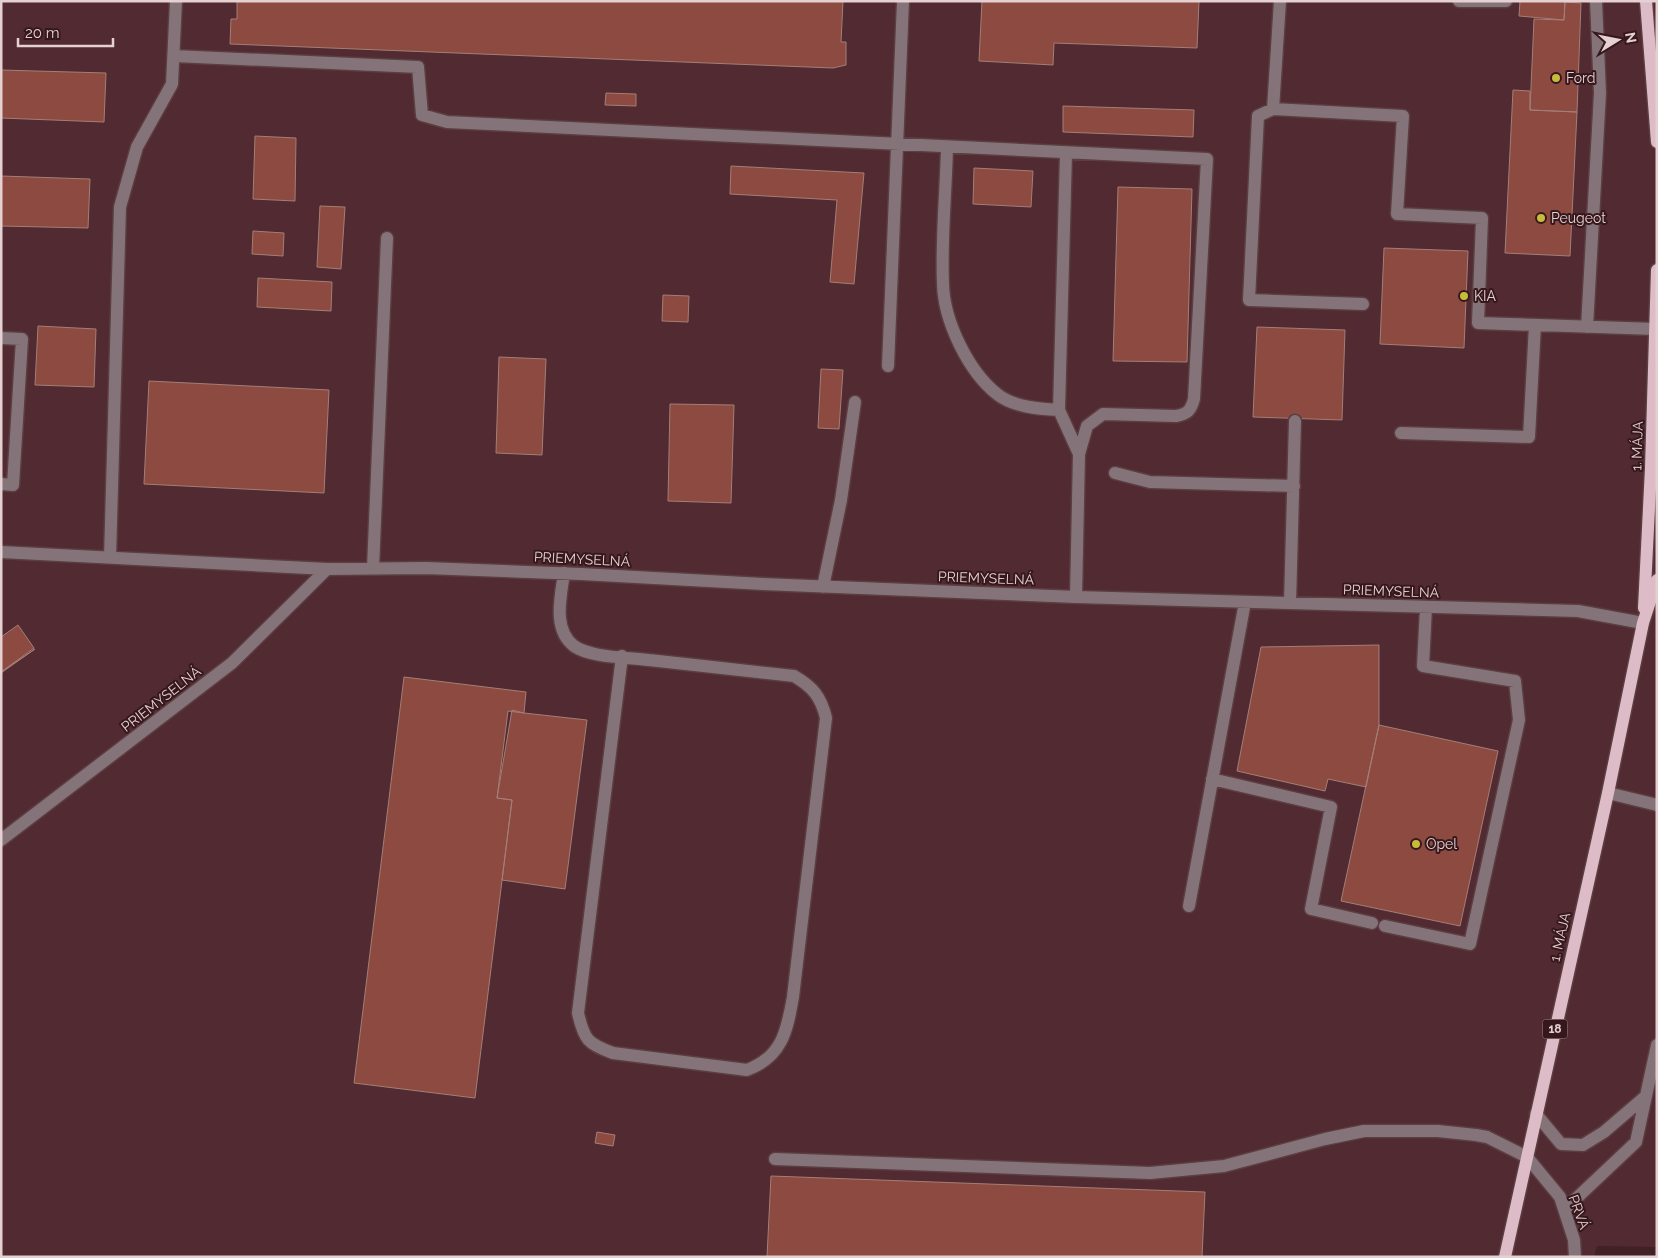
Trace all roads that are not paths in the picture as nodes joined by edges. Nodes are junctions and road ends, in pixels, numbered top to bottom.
1 (176, 1) edge
2 (903, 1) edge
3 (1280, 1) edge
4 (1459, 1) edge
5 (1506, 1) edge
6 (1596, 1) edge
7 (1646, 1) edge
8 (174, 56) junction
9 (1273, 109) junction
10 (1657, 142) edge
11 (898, 145) junction
12 (948, 147) junction
13 (1066, 152) junction
14 (388, 238) dead end
15 (1657, 270) edge
16 (1363, 304) dead end
17 (1536, 326) junction
18 (1587, 327) junction
19 (1655, 329) junction
20 (1, 338) edge
21 (888, 366) dead end
22 (855, 402) dead end
23 (1059, 410) junction
24 (1295, 421) dead end
25 (1401, 432) dead end
26 (1079, 454) junction
27 (1654, 470) edge
28 (1115, 473) dead end
29 (1, 484) edge
30 (1294, 486) junction
31 (1, 552) edge
32 (110, 558) junction
33 (373, 568) junction
34 (327, 569) junction
35 (564, 573) junction
36 (1657, 580) edge
37 (822, 587) junction
38 (1076, 597) junction
39 (1245, 602) junction
40 (1290, 603) junction
41 (1426, 607) junction
42 (1643, 623) junction
43 (622, 656) junction
44 (1212, 779) junction
45 (1608, 793) junction
46 (1657, 804) edge
47 (1, 840) edge
48 (1189, 906) dead end
49 (1372, 924) dead end
50 (1386, 926) dead end
51 (1657, 1045) edge
52 (1646, 1096) junction
53 (1536, 1114) junction
54 (1527, 1157) junction
55 (775, 1159) dead end
56 (1565, 1209) junction
57 (1505, 1257) edge
58 (1575, 1257) edge

1 - 8 street
2 - 11 street
3 - 9 street
4 - 5 street
6 - 18 street
7 - 10 main road
8 - 11 street
8 - 32 street
9 - 16 street
9 - 17 street
11 - 12 street
11 - 21 street
12 - 13 street
12 - 23 street
13 - 23 street
13 - 26 street
14 - 33 street
15 - 19 main road, 1. MÁJA / 18
17 - 18 street
17 - 25 street
18 - 19 street
19 - 27 main road, 1. MÁJA / 18
20 - 29 street
22 - 37 street
23 - 26 street
24 - 30 street
26 - 38 street
27 - 42 main road, 1. MÁJA / 18
28 - 30 street
30 - 40 street
31 - 32 street, PRIEMYSELNÁ
32 - 34 street, PRIEMYSELNÁ
33 - 34 street, PRIEMYSELNÁ
33 - 35 street, PRIEMYSELNÁ
34 - 47 street, PRIEMYSELNÁ
35 - 37 street, PRIEMYSELNÁ
35 - 43 street
36 - 42 main road, 1. MÁJA / 18
37 - 38 street, PRIEMYSELNÁ
38 - 39 street, PRIEMYSELNÁ
39 - 40 street, PRIEMYSELNÁ
39 - 44 street
40 - 41 street, PRIEMYSELNÁ
41 - 42 street, PRIEMYSELNÁ
41 - 50 street
42 - 45 main road, 1. MÁJA / 18
43 - 43 street
44 - 48 street
44 - 49 street
45 - 46 street
45 - 53 main road, 1. MÁJA / 18
51 - 52 street
52 - 53 street
52 - 56 street
53 - 54 main road, 1. MÁJA / 18
54 - 55 street
54 - 56 street, PRVÁ
54 - 57 main road, 1. MÁJA / 18
56 - 58 street, PRVÁ

